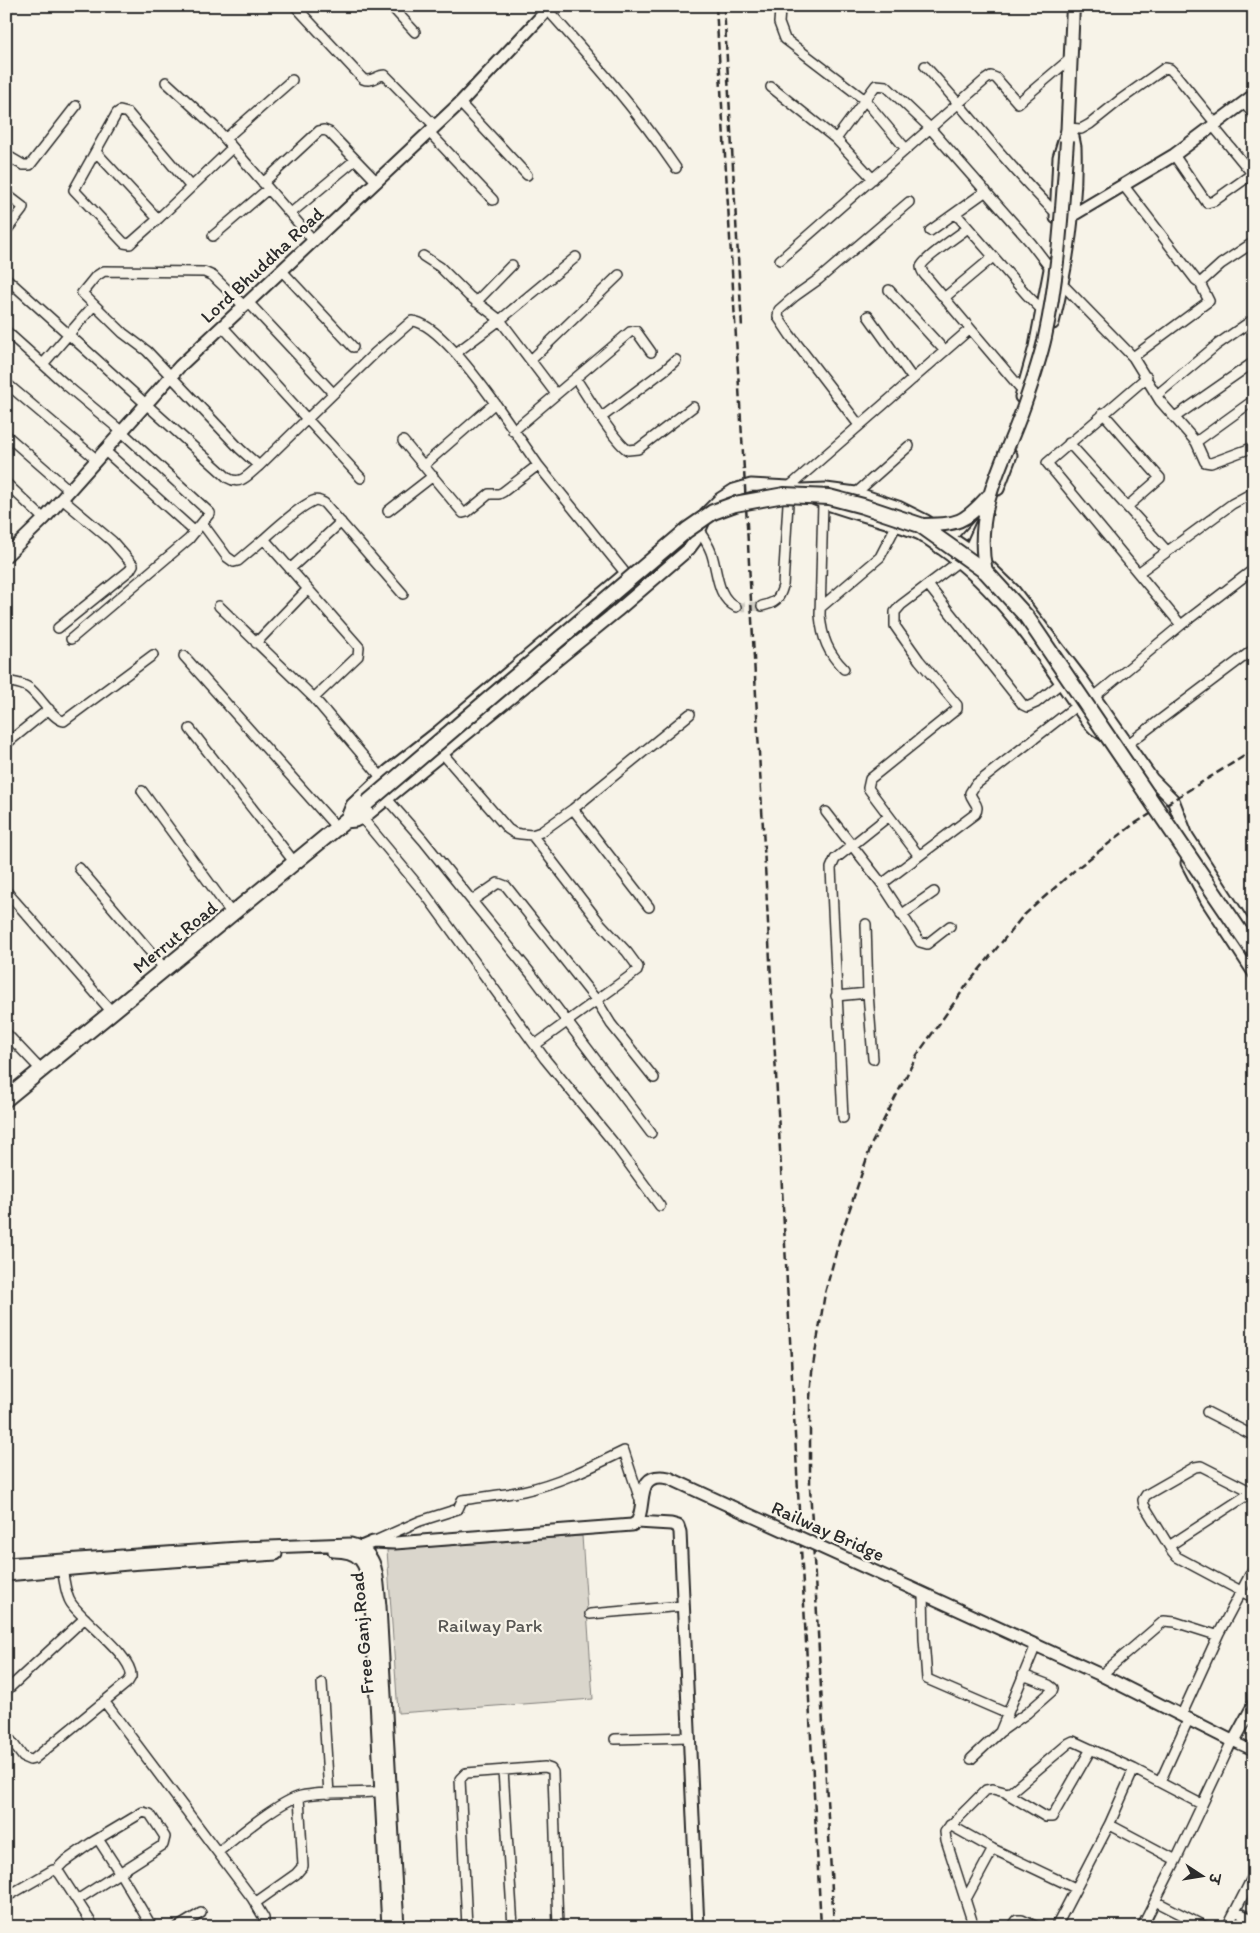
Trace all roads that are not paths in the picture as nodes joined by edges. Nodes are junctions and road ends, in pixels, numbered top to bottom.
1 (9, 6) edge
2 (295, 6) edge
3 (391, 6) edge
4 (1073, 6) edge
5 (547, 8) edge
6 (781, 8) edge
7 (6, 10) edge
8 (415, 32) dead end
9 (1070, 59) junction
10 (926, 66) dead end
11 (292, 80) dead end
12 (166, 82) dead end
13 (771, 88) dead end
14 (1254, 95) edge
15 (865, 100) junction
16 (959, 102) junction
17 (460, 103) junction
18 (1244, 103) junction
19 (76, 106) dead end
20 (1254, 115) edge
21 (1215, 125) junction
22 (929, 127) junction
23 (432, 129) junction
24 (1067, 134) junction
25 (225, 138) junction
26 (836, 139) junction
27 (232, 148) junction
28 (906, 149) junction
29 (96, 152) junction
30 (6, 155) edge
31 (1174, 156) junction
32 (355, 160) junction
33 (676, 168) dead end
34 (527, 175) dead end
35 (1253, 175) edge
36 (873, 179) junction
37 (377, 182) junction
38 (266, 186) junction
39 (1124, 186) junction
40 (191, 187) junction
41 (986, 191) junction
42 (6, 194) edge
43 (493, 200) dead end
44 (909, 202) dead end
45 (291, 213) junction
46 (1056, 213) junction
47 (956, 214) junction
48 (1073, 215) junction
49 (158, 219) junction
50 (968, 228) junction
51 (6, 231) edge
52 (930, 231) dead end
53 (213, 236) dead end
54 (313, 240) junction
55 (1254, 242) edge
56 (423, 256) dead end
57 (576, 257) dead end
58 (994, 257) junction
59 (780, 260) dead end
60 (512, 265) dead end
61 (1050, 268) junction
62 (282, 271) junction
63 (620, 275) dead end
64 (6, 278) edge
65 (1200, 282) junction
66 (1062, 284) junction
67 (889, 290) dead end
68 (944, 298) junction
69 (476, 302) junction
70 (246, 304) junction
71 (94, 305) junction
72 (1043, 311) junction
73 (868, 316) dead end
74 (1254, 319) edge
75 (500, 320) junction
76 (222, 326) junction
77 (970, 329) junction
78 (6, 331) edge
79 (69, 335) junction
80 (353, 347) dead end
81 (945, 350) junction
82 (456, 352) junction
83 (651, 352) dead end
84 (1132, 357) junction
85 (531, 360) junction
86 (676, 360) dead end
87 (1254, 362) edge
88 (43, 364) junction
89 (171, 376) junction
90 (1147, 377) junction
91 (576, 379) junction
92 (913, 379) junction
93 (6, 383) edge
94 (1023, 391) junction
95 (333, 393) junction
96 (556, 394) junction
97 (1157, 395) junction
98 (1254, 400) edge
99 (495, 403) junction
100 (146, 404) junction
101 (693, 407) dead end
102 (1103, 413) junction
103 (602, 417) junction
104 (1175, 417) junction
105 (307, 419) junction
106 (859, 425) junction
107 (121, 431) junction
108 (513, 431) junction
109 (6, 435) edge
110 (403, 442) dead end
111 (1196, 442) junction
112 (1069, 443) junction
113 (908, 446) dead end
114 (1254, 447) edge
115 (100, 455) junction
116 (538, 465) junction
117 (259, 466) junction
118 (424, 466) junction
119 (433, 476) junction
120 (361, 478) dead end
121 (6, 483) edge
122 (789, 487) junction
123 (801, 490) junction
124 (1254, 492) edge
125 (856, 493) junction
126 (65, 494) junction
127 (988, 496) junction
128 (823, 502) junction
129 (1128, 506) junction
130 (388, 511) dead end
131 (708, 512) junction
132 (44, 519) junction
133 (341, 522) junction
134 (202, 523) junction
135 (920, 525) junction
136 (896, 526) junction
137 (700, 531) junction
138 (194, 532) junction
139 (951, 537) junction
140 (264, 539) junction
141 (940, 548) junction
142 (8, 550) edge
143 (969, 551) junction
144 (1167, 551) junction
145 (961, 564) junction
146 (290, 569) junction
147 (1254, 569) edge
148 (130, 570) junction
149 (986, 572) junction
150 (1138, 573) junction
151 (626, 574) junction
152 (143, 578) junction
153 (928, 585) junction
154 (307, 590) junction
155 (403, 594) dead end
156 (219, 606) dead end
157 (762, 606) tunnel mouth
158 (736, 607) dead end
159 (820, 608) junction
160 (1181, 625) junction
161 (58, 628) dead end
162 (71, 639) dead end
163 (256, 642) junction
164 (1254, 649) edge
165 (153, 655) dead end
166 (184, 656) dead end
167 (844, 669) dead end
168 (6, 681) edge
169 (1061, 683) junction
170 (1094, 697) junction
171 (314, 698) junction
172 (1076, 706) junction
173 (49, 708) junction
174 (690, 714) dead end
175 (190, 729) dead end
176 (1127, 743) junction
177 (6, 744) edge
178 (443, 754) junction
179 (381, 777) junction
180 (142, 791) dead end
181 (387, 799) junction
182 (573, 809) junction
183 (826, 812) dead end
184 (889, 816) junction
185 (362, 818) junction
186 (341, 825) junction
187 (532, 834) junction
188 (1187, 836) junction
189 (852, 846) junction
190 (919, 856) junction
191 (294, 863) junction
192 (79, 868) dead end
193 (882, 884) junction
194 (6, 891) edge
195 (934, 892) dead end
196 (472, 901) junction
197 (649, 907) dead end
198 (232, 914) junction
199 (901, 915) junction
200 (866, 924) dead end
201 (950, 926) dead end
202 (1254, 940) edge
203 (1254, 952) edge
204 (165, 969) junction
205 (1254, 973) edge
206 (868, 993) junction
207 (836, 996) junction
208 (596, 1001) junction
209 (112, 1012) junction
210 (567, 1022) junction
211 (6, 1033) edge
212 (535, 1045) junction
213 (873, 1059) dead end
214 (41, 1070) junction
215 (654, 1078) dead end
216 (6, 1099) edge
217 (842, 1118) dead end
218 (651, 1133) dead end
219 (660, 1206) dead end
220 (1207, 1412) dead end
221 (1254, 1436) edge
222 (1253, 1493) edge
223 (640, 1503) junction
224 (637, 1522) junction
225 (373, 1542) junction
226 (361, 1546) junction
227 (1169, 1546) junction
228 (6, 1564) edge
229 (1254, 1566) edge
230 (62, 1570) junction
231 (6, 1575) edge
232 (1241, 1592) junction
233 (923, 1594) junction
234 (1254, 1598) edge
235 (683, 1606) junction
236 (590, 1614) dead end
237 (85, 1618) junction
238 (1219, 1633) junction
239 (1036, 1645) junction
240 (1023, 1675) junction
241 (1101, 1675) junction
242 (322, 1683) dead end
243 (6, 1691) edge
244 (104, 1701) junction
245 (1254, 1704) edge
246 (1008, 1714) junction
247 (1185, 1716) junction
248 (1000, 1732) junction
249 (6, 1734) edge
250 (689, 1737) junction
251 (383, 1739) junction
252 (615, 1739) dead end
253 (1232, 1741) junction
254 (1091, 1749) junction
255 (1254, 1751) edge
256 (971, 1759) dead end
257 (1134, 1769) junction
258 (504, 1770) junction
259 (1160, 1782) junction
260 (386, 1791) junction
261 (1006, 1793) junction
262 (329, 1794) junction
263 (299, 1797) junction
264 (1201, 1804) junction
265 (1110, 1823) junction
266 (950, 1825) junction
267 (98, 1839) junction
268 (993, 1849) junction
269 (218, 1852) junction
270 (1176, 1860) junction
271 (56, 1870) junction
272 (120, 1873) junction
273 (1254, 1874) edge
274 (1075, 1888) junction
275 (6, 1897) edge
276 (966, 1899) junction
277 (77, 1900) junction
278 (1154, 1901) junction
279 (255, 1903) junction
280 (392, 1907) junction
281 (1235, 1911) junction
282 (201, 1913) dead end
283 (1254, 1920) edge
284 (94, 1927) edge
285 (152, 1927) edge
286 (178, 1927) edge
287 (264, 1927) edge
288 (388, 1927) edge
289 (398, 1927) edge
290 (467, 1927) edge
291 (513, 1927) edge
292 (558, 1927) edge
293 (698, 1927) edge
294 (974, 1927) edge
295 (1012, 1927) edge
296 (1037, 1927) edge
297 (1056, 1927) edge
298 (1142, 1927) edge
299 (1206, 1927) edge
300 (1227, 1927) edge

1 - 7 street
2 - 23 street
3 - 8 street
4 - 9 main road
5 - 17 street, Lord Bhuddha Road
5 - 33 street
6 - 15 street
9 - 16 street
9 - 24 main road
10 - 16 street
11 - 25 street
12 - 25 street
13 - 26 street
14 - 18 street
15 - 22 street
15 - 26 street
15 - 28 street
16 - 22 street
16 - 46 street
17 - 23 street, Lord Bhuddha Road
17 - 34 street
18 - 20 street
18 - 21 street
19 - 30 street
21 - 24 street
21 - 31 street
21 - 35 street
22 - 28 street
22 - 41 street
23 - 37 street, Lord Bhuddha Road
23 - 43 street
24 - 46 street
24 - 48 street
24 - 127 main road, bridge
25 - 27 street
26 - 36 street
27 - 38 street
27 - 40 street
28 - 36 street
29 - 40 street
29 - 49 street
29 - 49 street
31 - 35 street
31 - 39 street
32 - 37 street
32 - 38 street
32 - 45 street
36 - 59 street
37 - 54 street, Lord Bhuddha Road
38 - 45 street
38 - 53 street
39 - 48 street
39 - 65 street
40 - 49 street
41 - 47 street
41 - 61 street
42 - 51 street
44 - 106 street
45 - 54 street
46 - 61 street
47 - 50 street
47 - 52 street
48 - 66 street
50 - 58 street
50 - 68 street
54 - 62 street, Lord Bhuddha Road
55 - 65 street
56 - 69 street
57 - 75 street
58 - 68 street
58 - 72 street
60 - 69 street
61 - 72 street
62 - 70 street, Lord Bhuddha Road
62 - 80 street
63 - 85 street
64 - 79 street
65 - 84 street
66 - 84 street
66 - 143 street
67 - 81 street
68 - 77 street
69 - 75 street
70 - 71 street
70 - 76 street, Lord Bhuddha Road
70 - 95 street
71 - 79 street
71 - 89 street
72 - 94 street
73 - 92 street
74 - 97 street
75 - 82 street
75 - 85 street
76 - 89 street, Lord Bhuddha Road
76 - 105 street
77 - 81 street
77 - 94 street
78 - 88 street
79 - 88 street
79 - 100 street
81 - 92 street
82 - 95 street
82 - 99 street
83 - 91 street
84 - 90 street
85 - 96 street
86 - 103 street
87 - 104 street
88 - 107 street
89 - 100 street, Lord Bhuddha Road
89 - 117 street
90 - 97 street
90 - 102 street
91 - 96 street
91 - 103 street
92 - 106 street
93 - 115 street
94 - 139 street
95 - 105 street
96 - 108 street
97 - 104 street
98 - 111 street
99 - 108 street
99 - 118 street
100 - 107 street, Lord Bhuddha Road
100 - 117 street
101 - 103 street
102 - 112 street
102 - 129 street
104 - 111 street
105 - 117 street
105 - 120 street
106 - 122 street
107 - 115 street, Lord Bhuddha Road
107 - 134 street
108 - 116 street
109 - 126 street
110 - 118 street
111 - 114 street
112 - 129 street
112 - 150 street
113 - 125 street
115 - 126 street, Lord Bhuddha Road
115 - 138 street
116 - 119 street
116 - 151 street
118 - 119 street
119 - 130 street
121 - 132 street
122 - 123 street
122 - 131 street
122 - 157 street
123 - 125 street
123 - 128 street
124 - 144 street
125 - 139 street
126 - 132 street, Lord Bhuddha Road
126 - 148 street
127 - 135 main road, bridge
127 - 149 main road, bridge
128 - 136 street
128 - 159 street
129 - 144 street
131 - 137 street
131 - 151 street
132 - 142 street, Lord Bhuddha Road
133 - 140 street
133 - 146 street
133 - 155 street
134 - 138 street
134 - 140 street
135 - 149 main road, Merrut Road, bridge
135 - 186 main road, Merrut Road, bridge
136 - 141 street
136 - 159 street
137 - 158 street
137 - 178 street
138 - 152 street
139 - 141 street
139 - 143 street
140 - 146 street
141 - 145 street
143 - 145 street
143 - 170 street
144 - 150 street
145 - 153 street
145 - 169 street
146 - 154 street
147 - 160 street
148 - 152 street
148 - 161 street
149 - 203 main road, Merrut Road, bridge
150 - 160 street
151 - 179 street
152 - 162 street
153 - 169 street
153 - 184 street
154 - 163 street
154 - 171 street
156 - 163 street
159 - 167 street
160 - 170 street
163 - 171 street
164 - 176 street
165 - 173 street
166 - 186 street
168 - 173 street
169 - 172 street
170 - 176 street
171 - 179 street
172 - 176 street
172 - 190 street
173 - 177 street
174 - 182 street
175 - 191 street
176 - 188 street
178 - 181 street
178 - 187 street
179 - 186 street
180 - 198 street
181 - 185 street
181 - 196 street
182 - 187 street
182 - 197 street
183 - 189 street
184 - 189 street
184 - 190 street
185 - 186 street
185 - 212 street
186 - 191 main road, Merrut Road
187 - 208 street
188 - 202 street
188 - 205 street
189 - 193 street
189 - 207 street
190 - 193 street
191 - 198 main road, Merrut Road
192 - 204 street
193 - 199 street
194 - 209 street
195 - 199 street
196 - 208 street
196 - 210 street
198 - 204 main road, Merrut Road
199 - 201 street
200 - 206 street
204 - 209 main road, Merrut Road
206 - 207 street
206 - 213 street
207 - 217 street
208 - 210 street
208 - 215 street
209 - 214 main road, Merrut Road
210 - 212 street
210 - 218 street
211 - 214 street
212 - 219 street
214 - 216 main road, Merrut Road
220 - 221 street
222 - 227 street
222 - 227 street
223 - 224 street
223 - 225 street
223 - 233 street, Railway Bridge, bridge
224 - 225 street
224 - 235 street
225 - 226 street
226 - 228 street, Free Ganj Road
226 - 251 street, Free Ganj Road
227 - 232 street
229 - 232 street
230 - 231 street
230 - 237 street
230 - 251 street
232 - 234 street
232 - 238 street
233 - 239 street, Railway Bridge
233 - 246 street
235 - 236 street
235 - 250 street
237 - 243 street
237 - 244 street
238 - 241 street
238 - 247 street
239 - 240 street
239 - 241 street, Railway Bridge
240 - 246 street
240 - 248 street
241 - 247 street, Railway Bridge
242 - 262 street
244 - 249 street
244 - 269 street
245 - 253 street
246 - 248 street
247 - 253 street, Railway Bridge
247 - 259 street
248 - 256 street
250 - 252 street
250 - 293 street
251 - 260 street, Free Ganj Road
253 - 255 street
253 - 264 street
254 - 257 street
254 - 261 street
254 - 261 street
257 - 259 street
257 - 265 street
258 - 290 street
258 - 291 street
258 - 292 street
259 - 264 street
260 - 262 street
260 - 280 street, Free Ganj Road
261 - 266 street
262 - 263 street
263 - 269 street
263 - 279 street
264 - 270 street
265 - 270 street
265 - 274 street
266 - 268 street
266 - 276 street
267 - 271 street
267 - 272 street
267 - 272 street
268 - 274 street
268 - 276 street
269 - 279 street
270 - 278 street
271 - 275 street
271 - 277 street
272 - 277 street
272 - 285 street
273 - 281 street
274 - 297 street
276 - 294 street
277 - 284 street
278 - 298 street
278 - 299 street
279 - 287 street
280 - 288 street
280 - 289 street, Free Ganj Road
281 - 283 street
281 - 300 street
282 - 286 street
295 - 296 street

